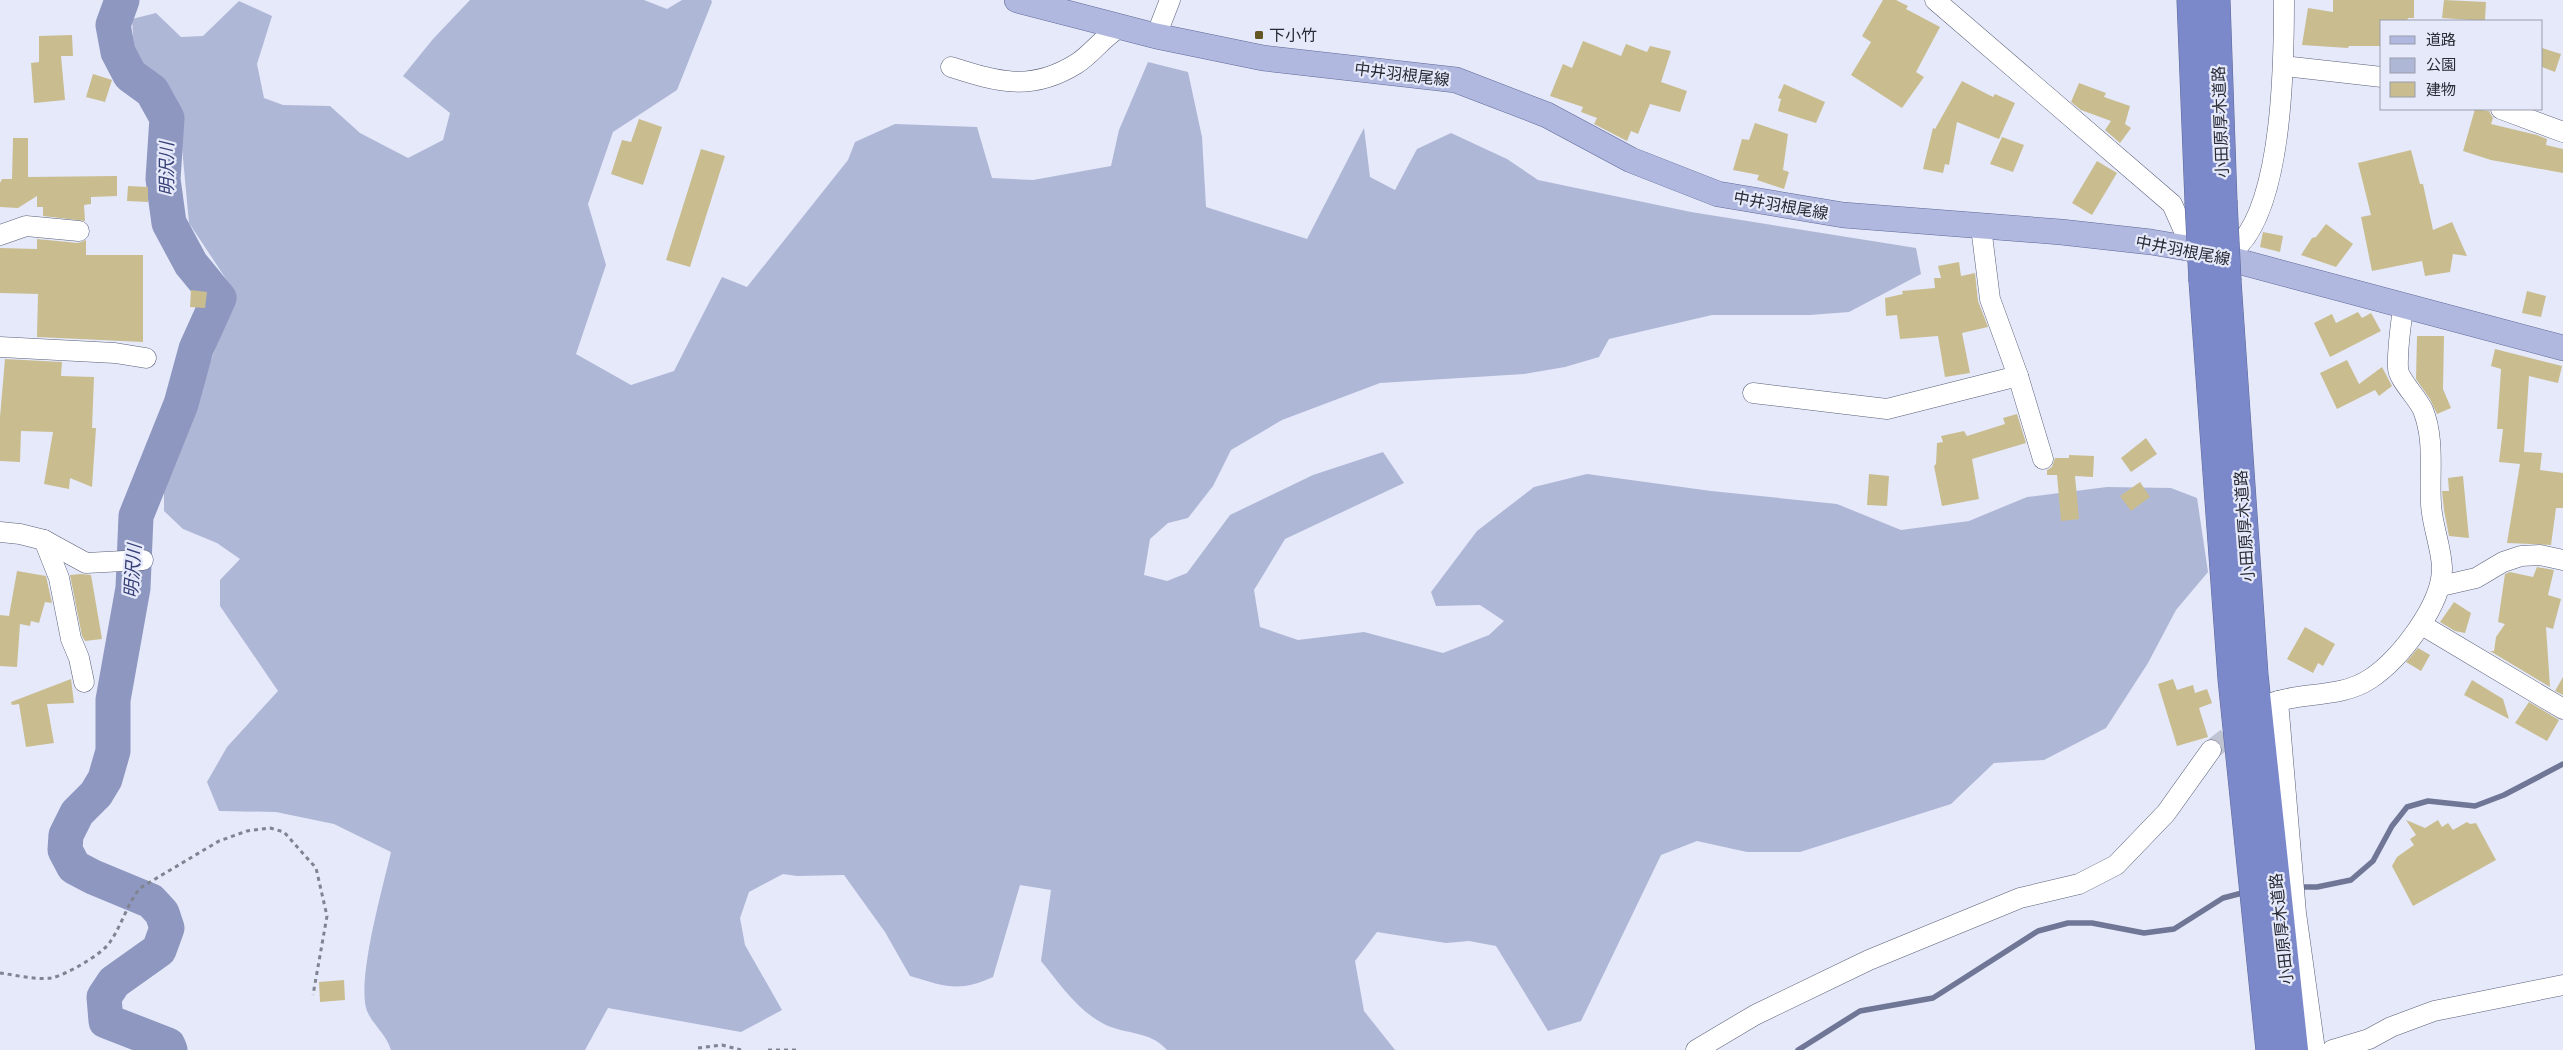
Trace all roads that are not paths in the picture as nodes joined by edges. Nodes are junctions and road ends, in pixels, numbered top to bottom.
1 (1017, 0) edge
2 (1170, 0) edge
3 (1935, 0) edge
4 (2191, 0) edge
5 (2216, 0) edge
6 (2284, 0) edge
7 (1120, 27) junction
8 (1156, 36) junction
9 (2284, 66) junction
10 (952, 67) dead end
11 (2380, 77) edge
12 (2504, 110) edge
13 (2563, 132) edge
14 (2211, 202) junction
15 (1981, 227) junction
16 (80, 231) dead end
17 (0, 235) edge
18 (2192, 249) junction
19 (2219, 273) junction
20 (2403, 307) junction
21 (0, 347) edge
22 (2563, 348) edge
23 (146, 358) dead end
24 (2018, 376) junction
25 (1753, 393) dead end
26 (2043, 459) dead end
27 (0, 532) edge
28 (44, 540) junction
29 (143, 560) dead end
30 (2563, 560) edge
31 (2441, 586) junction
32 (2422, 625) junction
33 (84, 682) dead end
34 (2563, 709) edge
35 (2211, 750) tunnel mouth
36 (2563, 985) edge
37 (1696, 1050) edge
38 (2270, 1050) edge
39 (2294, 1050) edge
40 (2315, 1050) edge
41 (2332, 1050) edge

1 - 7 main road, 中井羽根尾線
2 - 8 street
3 - 18 street
4 - 14 highway, 小田原厚木道路
5 - 14 highway, 小田原厚木道路
6 - 9 street
7 - 8 main road, 中井羽根尾線
7 - 10 street
8 - 15 main road, 中井羽根尾線
9 - 11 street
9 - 19 street
12 - 13 street
14 - 19 highway, 小田原厚木道路, bridge
15 - 18 main road, 中井羽根尾線
15 - 24 street
16 - 17 street
18 - 19 main road, 中井羽根尾線
19 - 20 main road, 中井羽根尾線
19 - 38 highway, 小田原厚木道路
19 - 39 highway, 小田原厚木道路
20 - 22 main road, 中井羽根尾線
20 - 31 street
21 - 23 street
24 - 25 street
24 - 26 street
27 - 28 street
28 - 29 street
28 - 33 street
30 - 31 street
31 - 32 street
32 - 34 street
32 - 40 street
35 - 37 street
36 - 41 street

